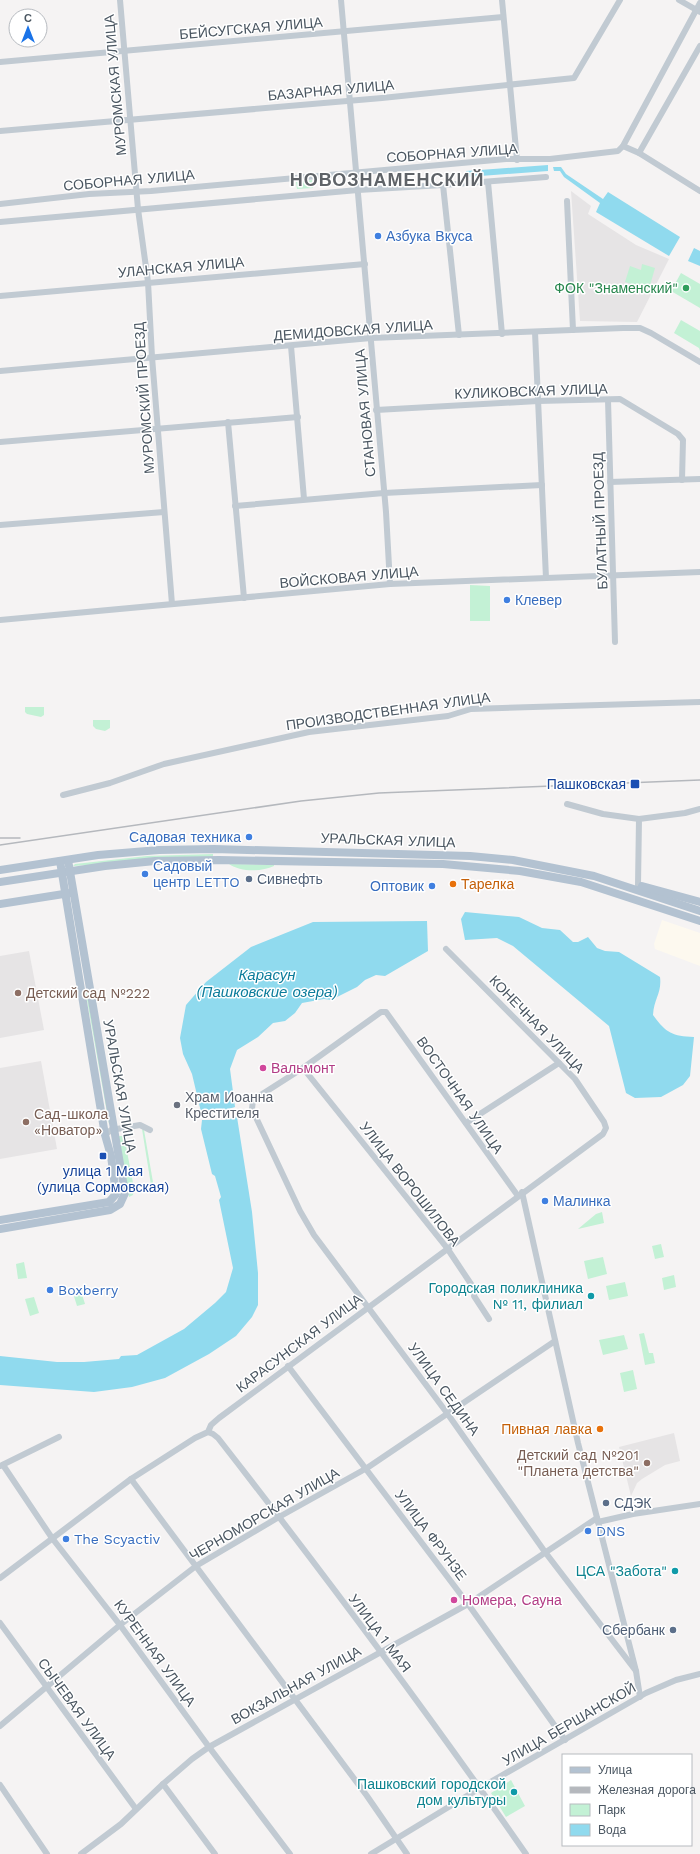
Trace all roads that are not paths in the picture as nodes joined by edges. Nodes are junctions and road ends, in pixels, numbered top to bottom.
1 (120, 0) edge
2 (341, 0) edge
3 (502, 0) edge
4 (620, 0) edge
5 (679, 0) edge
6 (700, 3) edge
7 (698, 11) edge
8 (504, 17) junction
9 (344, 31) junction
10 (700, 46) edge
11 (124, 51) junction
12 (0, 62) edge
13 (510, 86) junction
14 (350, 100) junction
15 (131, 119) junction
16 (0, 131) edge
17 (623, 146) junction
18 (639, 153) junction
19 (517, 160) junction
20 (357, 172) junction
21 (546, 177) dead end
22 (488, 182) junction
23 (443, 185) junction
24 (358, 190) junction
25 (700, 191) edge
26 (136, 192) junction
27 (567, 201) dead end
28 (0, 204) edge
29 (138, 209) junction
30 (0, 222) edge
31 (365, 264) junction
32 (148, 282) junction
33 (0, 296) edge
34 (573, 330) junction
35 (535, 332) junction
36 (502, 334) junction
37 (459, 335) junction
38 (371, 338) junction
39 (291, 346) junction
40 (152, 357) junction
41 (700, 362) edge
42 (0, 371) edge
43 (608, 400) junction
44 (538, 401) junction
45 (376, 410) junction
46 (298, 417) junction
47 (228, 422) junction
48 (157, 428) junction
49 (0, 442) edge
50 (700, 479) edge
51 (682, 480) junction
52 (610, 482) junction
53 (542, 485) junction
54 (384, 492) junction
55 (304, 499) junction
56 (235, 506) junction
57 (164, 512) junction
58 (0, 525) edge
59 (700, 572) edge
60 (614, 576) junction
61 (546, 578) junction
62 (390, 584) junction
63 (244, 598) junction
64 (172, 604) junction
65 (0, 620) edge
66 (615, 642) dead end
67 (700, 702) edge
68 (63, 795) dead end
69 (567, 804) dead end
70 (700, 809) edge
71 (639, 819) junction
72 (214, 849) junction
73 (64, 860) junction
74 (215, 860) junction
75 (0, 870) edge
76 (66, 872) junction
77 (604, 878) junction
78 (0, 882) edge
79 (638, 885) junction
80 (66, 894) junction
81 (700, 902) edge
82 (0, 904) edge
83 (700, 911) edge
84 (700, 921) edge
85 (446, 949) dead end
86 (559, 1063) junction
87 (303, 1068) junction
88 (604, 1122) joint
89 (104, 1124) junction
90 (466, 1124) junction
91 (114, 1126) junction
92 (150, 1130) dead end
93 (105, 1135) junction
94 (520, 1194) junction
95 (114, 1204) junction
96 (0, 1220) edge
97 (0, 1229) edge
98 (447, 1248) junction
99 (368, 1307) junction
100 (489, 1319) dead end
101 (555, 1341) junction
102 (288, 1366) junction
103 (447, 1413) junction
104 (208, 1432) junction
105 (60, 1438) dead end
106 (2, 1466) edge
107 (367, 1468) junction
108 (131, 1479) junction
109 (700, 1504) edge
110 (279, 1516) junction
111 (598, 1520) junction
112 (52, 1538) junction
113 (545, 1552) junction
114 (196, 1566) junction
115 (0, 1578) edge
116 (468, 1604) junction
117 (0, 1623) edge
118 (120, 1625) junction
119 (380, 1652) junction
120 (636, 1672) junction
121 (700, 1674) edge
122 (47, 1688) junction
123 (640, 1697) junction
124 (296, 1700) junction
125 (0, 1726) edge
126 (565, 1740) junction
127 (209, 1747) junction
128 (163, 1784) junction
129 (0, 1785) edge
130 (480, 1788) junction
131 (136, 1809) junction
132 (397, 1839) junction
133 (47, 1854) edge
134 (81, 1854) edge
135 (215, 1854) edge
136 (290, 1854) edge
137 (371, 1854) edge
138 (407, 1854) edge
139 (526, 1854) edge

1 - 11 street, МУРОМСКАЯ УЛИЦА
2 - 9 street, СТАНОВАЯ УЛИЦА
3 - 8 street
4 - 13 street, БАЗАРНАЯ УЛИЦА
5 - 7 street
6 - 7 street
7 - 17 street
8 - 9 street, БЕЙСУГСКАЯ УЛИЦА
8 - 13 street
9 - 11 street, БЕЙСУГСКАЯ УЛИЦА
9 - 14 street, СТАНОВАЯ УЛИЦА
10 - 18 street
11 - 12 street, БЕЙСУГСКАЯ УЛИЦА
11 - 15 street, МУРОМСКАЯ УЛИЦА
13 - 14 street, БАЗАРНАЯ УЛИЦА
13 - 19 street
14 - 15 street, БАЗАРНАЯ УЛИЦА
14 - 20 street, СТАНОВАЯ УЛИЦА
15 - 16 street, БАЗАРНАЯ УЛИЦА
15 - 26 street, МУРОМСКАЯ УЛИЦА
17 - 18 street
17 - 19 street, СОБОРНАЯ УЛИЦА
18 - 25 street
19 - 20 street, СОБОРНАЯ УЛИЦА
20 - 24 street, СТАНОВАЯ УЛИЦА
20 - 26 street, СОБОРНАЯ УЛИЦА
21 - 22 street
22 - 23 street
22 - 36 street
23 - 24 street
23 - 37 street
24 - 29 street
24 - 31 street, СТАНОВАЯ УЛИЦА
26 - 28 street, СОБОРНАЯ УЛИЦА
26 - 29 street, МУРОМСКИЙ ПРОЕЗД
27 - 34 street
29 - 30 street
29 - 32 street, МУРОМСКИЙ ПРОЕЗД
31 - 32 street, УЛАНСКАЯ УЛИЦА
31 - 38 street, СТАНОВАЯ УЛИЦА
32 - 33 street, УЛАНСКАЯ УЛИЦА
32 - 40 street, МУРОМСКИЙ ПРОЕЗД
34 - 35 street, ДЕМИДОВСКАЯ УЛИЦА
34 - 41 street, ДЕМИДОВСКАЯ УЛИЦА
35 - 36 street, ДЕМИДОВСКАЯ УЛИЦА
35 - 44 street
36 - 37 street, ДЕМИДОВСКАЯ УЛИЦА
37 - 38 street, ДЕМИДОВСКАЯ УЛИЦА
38 - 39 street, ДЕМИДОВСКАЯ УЛИЦА
38 - 45 street, СТАНОВАЯ УЛИЦА
39 - 40 street, ДЕМИДОВСКАЯ УЛИЦА
39 - 46 street
40 - 42 street, ДЕМИДОВСКАЯ УЛИЦА
40 - 48 street, МУРОМСКИЙ ПРОЕЗД
43 - 44 street, КУЛИКОВСКАЯ УЛИЦА
43 - 51 street, КУЛИКОВСКАЯ УЛИЦА
43 - 52 street, БУЛАТНЫЙ ПРОЕЗД
44 - 45 street, КУЛИКОВСКАЯ УЛИЦА
44 - 53 street
45 - 54 street, СТАНОВАЯ УЛИЦА
46 - 47 street
46 - 55 street
47 - 48 street
47 - 56 street
48 - 49 street
48 - 57 street, МУРОМСКИЙ ПРОЕЗД
50 - 51 street
51 - 52 street
52 - 60 street, БУЛАТНЫЙ ПРОЕЗД
53 - 54 street
53 - 61 street
54 - 55 street
54 - 62 street, СТАНОВАЯ УЛИЦА
55 - 56 street
56 - 63 street
57 - 58 street
57 - 64 street, МУРОМСКИЙ ПРОЕЗД
59 - 60 street, ВОЙСКОВАЯ УЛИЦА
60 - 61 street, ВОЙСКОВАЯ УЛИЦА
60 - 66 street, БУЛАТНЫЙ ПРОЕЗД
61 - 62 street, ВОЙСКОВАЯ УЛИЦА
62 - 63 street, ВОЙСКОВАЯ УЛИЦА
63 - 64 street, ВОЙСКОВАЯ УЛИЦА
64 - 65 street, ВОЙСКОВАЯ УЛИЦА
67 - 68 street, ПРОИЗВОДСТВЕННАЯ УЛИЦА
69 - 71 street
70 - 71 street
71 - 79 street
72 - 73 main road, УРАЛЬСКАЯ УЛИЦА
72 - 74 street
72 - 77 main road, УРАЛЬСКАЯ УЛИЦА
73 - 75 main road, УРАЛЬСКАЯ УЛИЦА
73 - 76 main road, УРАЛЬСКАЯ УЛИЦА
74 - 76 main road, УРАЛЬСКАЯ УЛИЦА
74 - 84 main road, УРАЛЬСКАЯ УЛИЦА
76 - 78 main road, УРАЛЬСКАЯ УЛИЦА
76 - 80 main road, УРАЛЬСКАЯ УЛИЦА
76 - 80 main road, УРАЛЬСКАЯ УЛИЦА
77 - 79 main road
77 - 83 main road, УРАЛЬСКАЯ УЛИЦА
79 - 81 main road
80 - 82 main road
80 - 89 main road, УРАЛЬСКАЯ УЛИЦА
80 - 91 main road, УРАЛЬСКАЯ УЛИЦА
85 - 86 street, КОНЕЧНАЯ УЛИЦА
86 - 88 street, КОНЕЧНАЯ УЛИЦА
86 - 90 street
87 - 90 street, ВОСТОЧНАЯ УЛИЦА
87 - 98 street, УЛИЦА ВОРОШИЛОВА
87 - 99 street, УЛИЦА СЕДИНА
88 - 94 street, КАРАСУНСКАЯ УЛИЦА
89 - 91 street
89 - 93 main road, УРАЛЬСКАЯ УЛИЦА
90 - 94 street, ВОСТОЧНАЯ УЛИЦА
91 - 92 street
91 - 93 street
91 - 95 main road, УРАЛЬСКАЯ УЛИЦА
93 - 95 main road, УРАЛЬСКАЯ УЛИЦА
94 - 98 street, КАРАСУНСКАЯ УЛИЦА
94 - 101 street
95 - 96 main road
95 - 97 main road
98 - 99 street, КАРАСУНСКАЯ УЛИЦА
98 - 100 street, УЛИЦА ВОРОШИЛОВА
99 - 102 street, КАРАСУНСКАЯ УЛИЦА
99 - 103 street, УЛИЦА СЕДИНА
101 - 103 street, ЧЕРНОМОРСКАЯ УЛИЦА
101 - 111 street
102 - 104 street, КАРАСУНСКАЯ УЛИЦА
102 - 107 street, УЛИЦА ФРУНЗЕ
103 - 107 street, ЧЕРНОМОРСКАЯ УЛИЦА
103 - 113 street, УЛИЦА СЕДИНА
104 - 108 street, КАРАСУНСКАЯ УЛИЦА
104 - 110 street, УЛИЦА 1 МАЯ
105 - 106 street
106 - 112 street, КУРЕННАЯ УЛИЦА
107 - 110 street, ЧЕРНОМОРСКАЯ УЛИЦА
107 - 116 street, УЛИЦА ФРУНЗЕ
108 - 112 street, КАРАСУНСКАЯ УЛИЦА
108 - 114 street
109 - 111 street
110 - 114 street, ЧЕРНОМОРСКАЯ УЛИЦА
110 - 119 street, УЛИЦА 1 МАЯ
111 - 113 street, ВОКЗАЛЬНАЯ УЛИЦА
111 - 120 street
112 - 115 street, КАРАСУНСКАЯ УЛИЦА
112 - 118 street, КУРЕННАЯ УЛИЦА
113 - 116 street, ВОКЗАЛЬНАЯ УЛИЦА
113 - 120 street, УЛИЦА СЕДИНА
114 - 118 street, ЧЕРНОМОРСКАЯ УЛИЦА
114 - 124 street
116 - 119 street, ВОКЗАЛЬНАЯ УЛИЦА
116 - 126 street, УЛИЦА ФРУНЗЕ
117 - 122 street, СЫЧЕВАЯ УЛИЦА
118 - 122 street, ЧЕРНОМОРСКАЯ УЛИЦА
118 - 127 street, КУРЕННАЯ УЛИЦА
119 - 124 street, ВОКЗАЛЬНАЯ УЛИЦА
119 - 130 street, УЛИЦА 1 МАЯ
120 - 123 street
121 - 123 street, УЛИЦА БЕРШАНСКОЙ
122 - 125 street, ЧЕРНОМОРСКАЯ УЛИЦА
122 - 131 street, СЫЧЕВАЯ УЛИЦА
123 - 126 street, УЛИЦА БЕРШАНСКОЙ
124 - 127 street, ВОКЗАЛЬНАЯ УЛИЦА
124 - 132 street
126 - 130 street, УЛИЦА БЕРШАНСКОЙ
127 - 128 street, ВОКЗАЛЬНАЯ УЛИЦА
127 - 136 street, КУРЕННАЯ УЛИЦА
128 - 131 street, ВОКЗАЛЬНАЯ УЛИЦА
128 - 135 street
129 - 133 street
130 - 132 street, УЛИЦА БЕРШАНСКОЙ
130 - 139 street, УЛИЦА 1 МАЯ
131 - 134 street, ВОКЗАЛЬНАЯ УЛИЦА
132 - 137 street, УЛИЦА БЕРШАНСКОЙ
132 - 138 street

